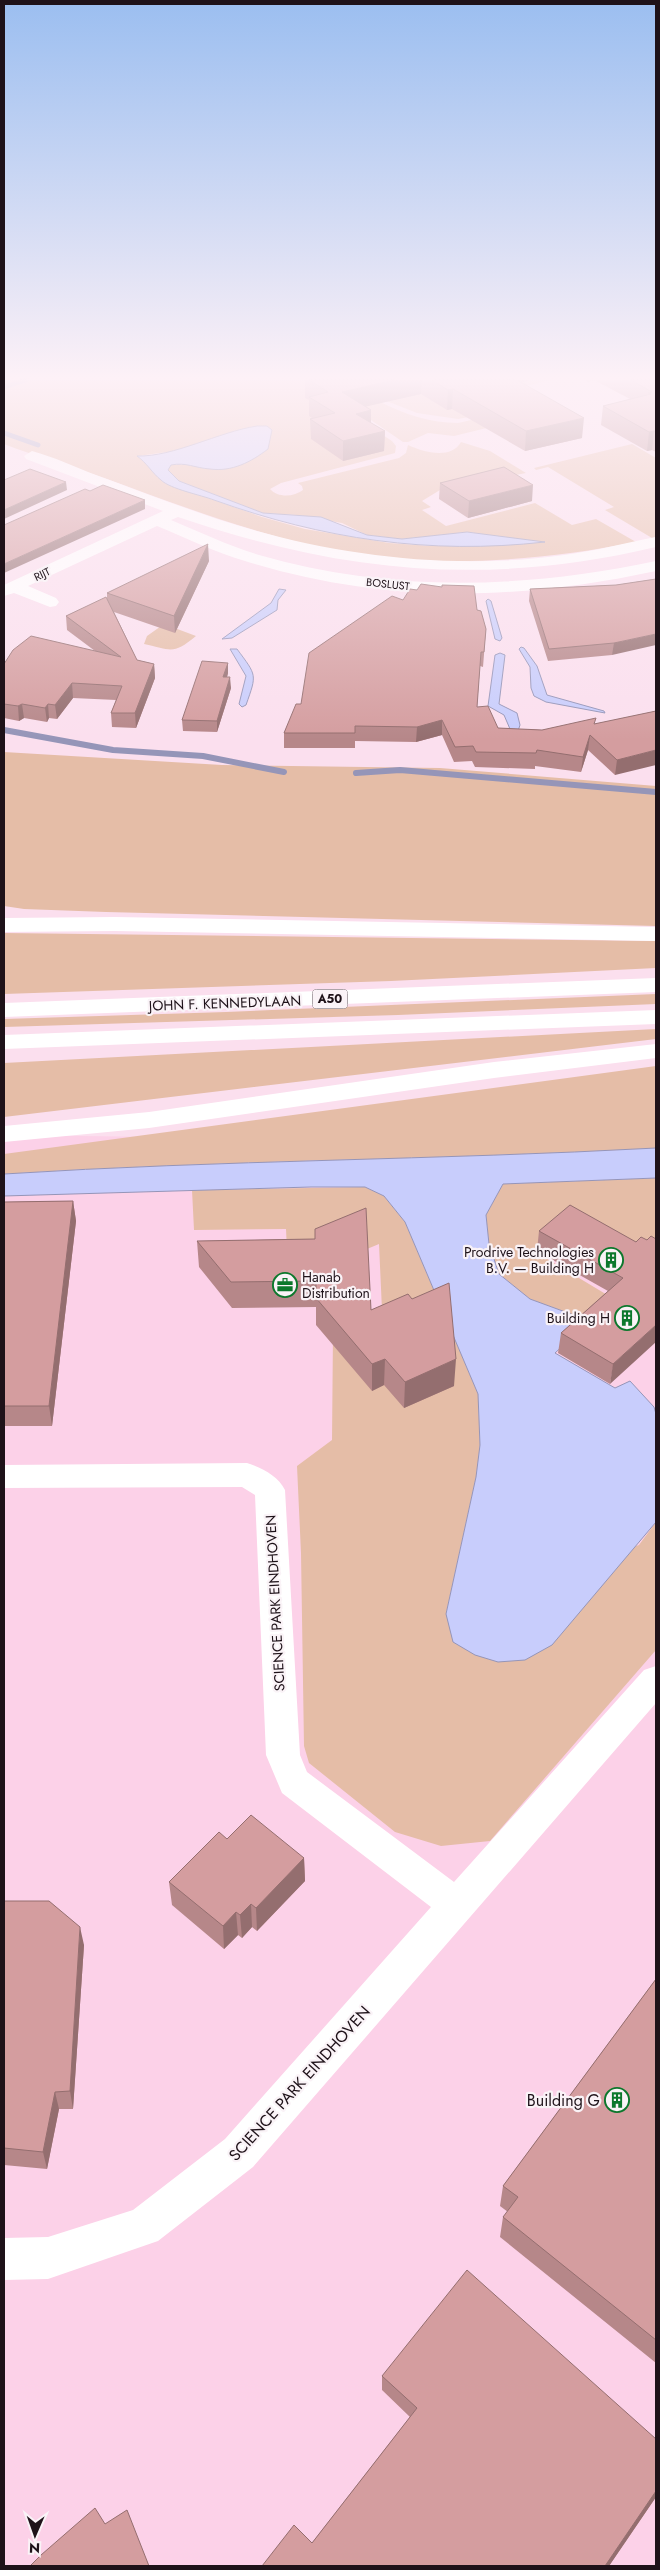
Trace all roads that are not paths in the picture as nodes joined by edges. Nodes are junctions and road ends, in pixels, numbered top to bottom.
1 (151, 500) edge
2 (178, 510) junction
3 (157, 520) junction
4 (656, 542) edge
5 (379, 560) junction
6 (656, 566) edge
7 (363, 582) junction
8 (9, 589) edge
9 (50, 602) dead end
10 (4, 910) edge
11 (115, 924) junction
12 (4, 925) edge
13 (656, 934) edge
14 (656, 985) edge
15 (4, 1010) edge
16 (656, 1017) edge
17 (4, 1042) edge
18 (656, 1051) edge
19 (4, 1134) edge
20 (4, 1476) edge
21 (656, 1680) edge
22 (456, 1905) junction
23 (4, 2259) edge

1 - 2 main road
2 - 3 main road, RIJT
2 - 5 main road
3 - 7 main road, BOSLUST
3 - 8 main road, RIJT
4 - 5 main road
5 - 7 main road
6 - 7 main road, BOSLUST
8 - 9 main road, RIJT
10 - 11 main road
11 - 12 main road
11 - 13 main road
14 - 15 main road, JOHN F. KENNEDYLAAN / A50
16 - 17 main road
18 - 19 main road
20 - 22 main road, SCIENCE PARK EINDHOVEN
21 - 22 main road, SCIENCE PARK EINDHOVEN
22 - 23 main road, SCIENCE PARK EINDHOVEN

